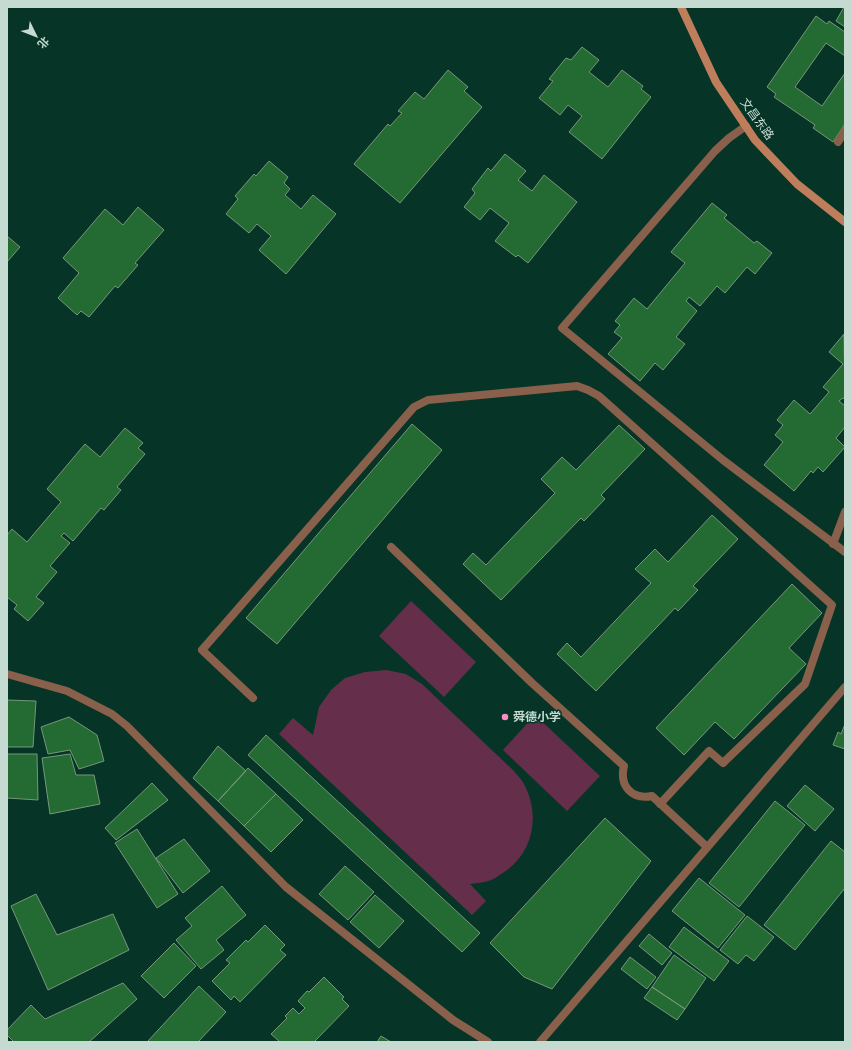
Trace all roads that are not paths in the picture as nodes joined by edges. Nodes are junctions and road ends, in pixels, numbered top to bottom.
1 (681, 7) edge
2 (746, 126) junction
3 (845, 131) edge
4 (838, 142) dead end
5 (845, 222) edge
6 (845, 512) edge
7 (833, 544) junction
8 (391, 547) dead end
9 (845, 552) edge
10 (7, 674) edge
11 (845, 687) edge
12 (253, 698) dead end
13 (660, 804) junction
14 (707, 847) junction
15 (488, 1042) edge
16 (540, 1042) edge

1 - 2 street, 文昌东路
2 - 5 street, 文昌东路
2 - 7 street
3 - 4 street
6 - 7 street
7 - 9 street
8 - 13 street
10 - 15 street
11 - 14 street
12 - 13 street
13 - 14 street
14 - 16 street

